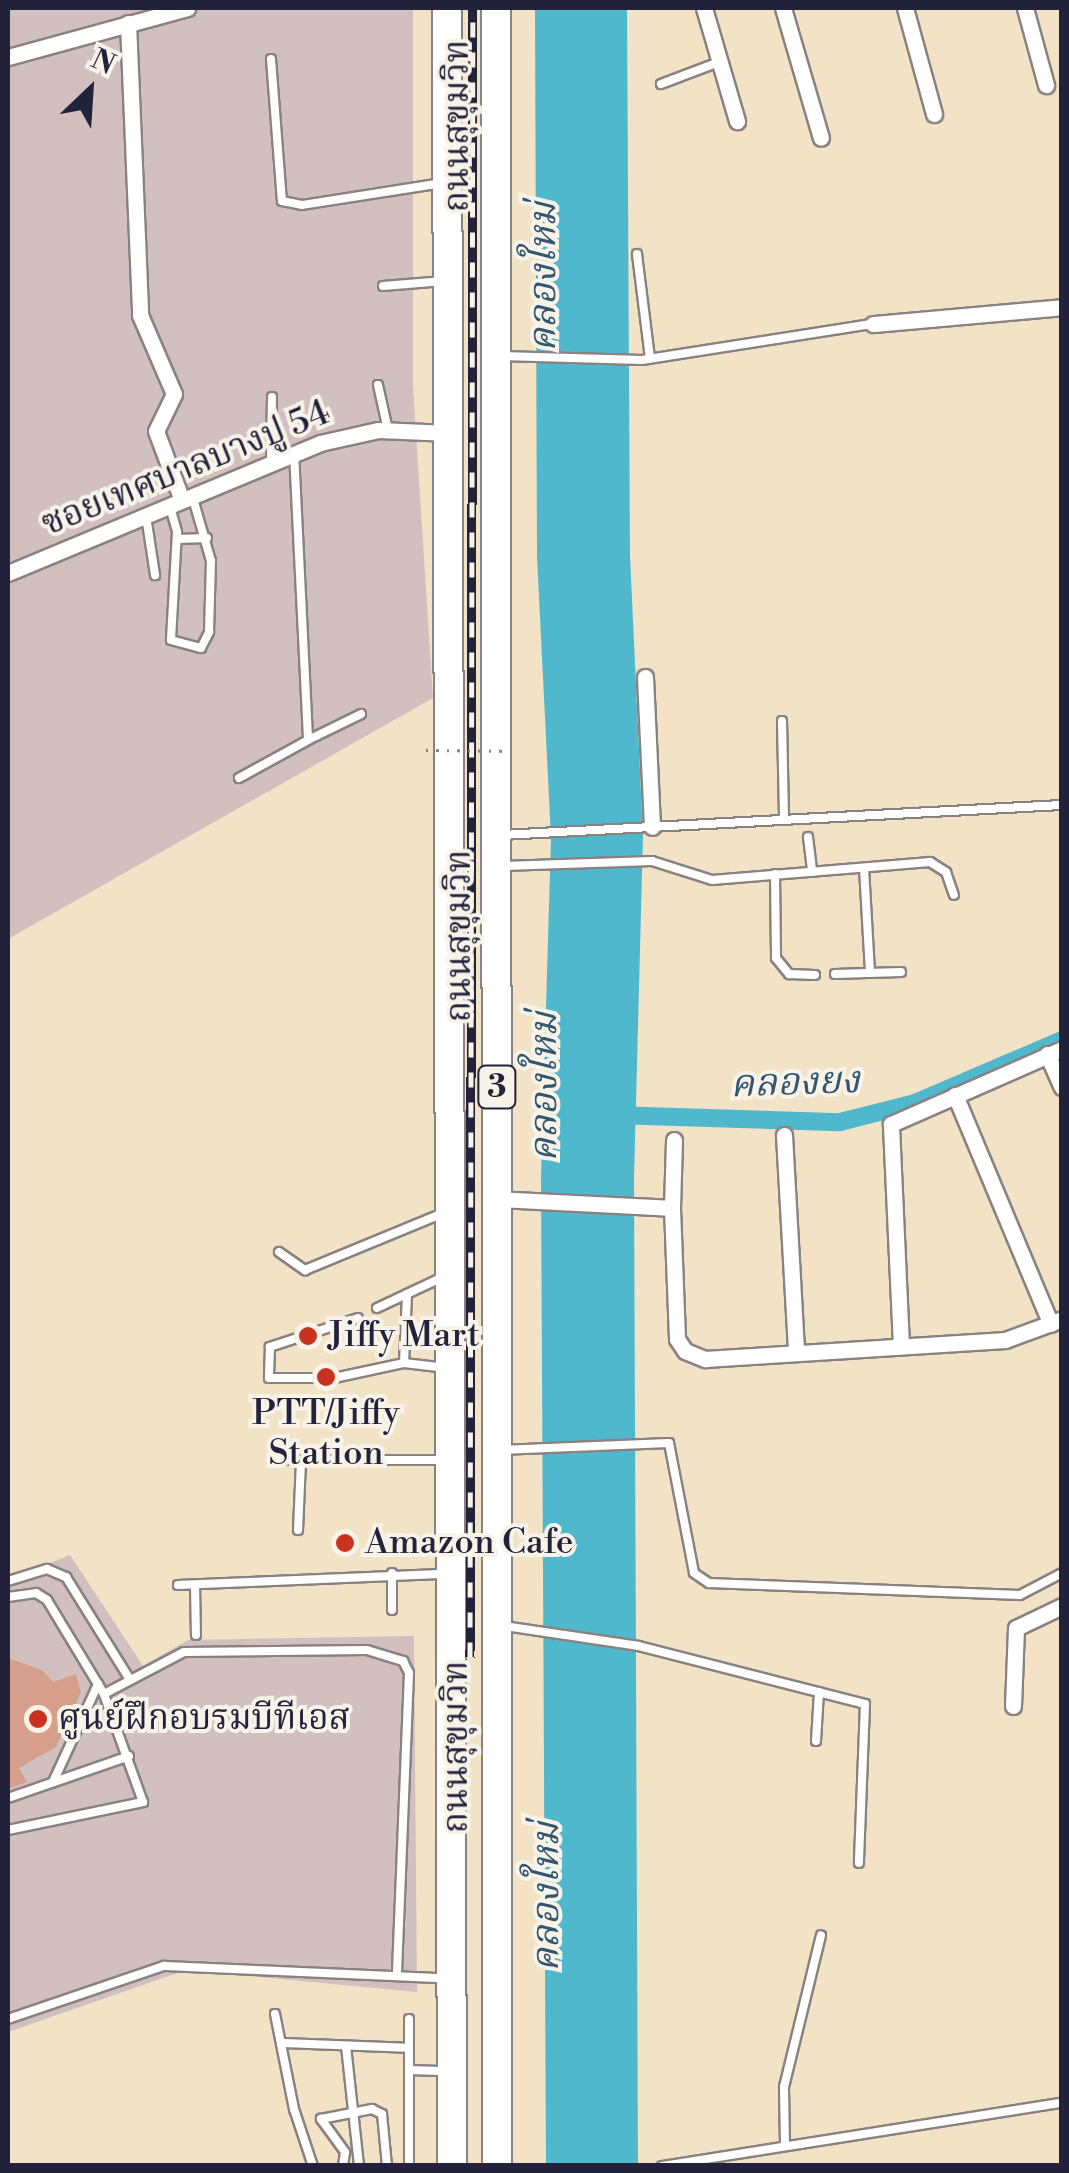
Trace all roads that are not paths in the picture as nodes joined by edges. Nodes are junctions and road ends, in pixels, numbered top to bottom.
1 (187, 8) edge
2 (447, 8) edge
3 (496, 8) edge
4 (704, 8) edge
5 (783, 8) edge
6 (905, 8) edge
7 (1025, 8) edge
8 (128, 23) junction
9 (8, 57) edge
10 (271, 59) dead end
11 (719, 62) junction
12 (661, 84) dead end
13 (1046, 84) dead end
14 (934, 114) dead end
15 (736, 121) dead end
16 (822, 138) dead end
17 (447, 182) junction
18 (638, 254) dead end
19 (448, 280) junction
20 (382, 286) dead end
21 (1062, 306) edge
22 (874, 324) joint
23 (494, 356) junction
24 (646, 359) junction
25 (378, 385) dead end
26 (272, 396) dead end
27 (388, 430) junction
28 (450, 432) junction
29 (294, 452) junction
30 (272, 461) junction
31 (181, 500) junction
32 (146, 516) junction
33 (207, 538) junction
34 (177, 539) junction
35 (8, 573) edge
36 (154, 575) dead end
37 (645, 677) dead end
38 (361, 714) dead end
39 (782, 721) dead end
40 (308, 740) junction
41 (239, 778) dead end
42 (1062, 805) edge
43 (784, 820) junction
44 (649, 828) junction
45 (498, 836) junction
46 (808, 837) dead end
47 (498, 866) junction
48 (864, 868) junction
49 (812, 872) junction
50 (774, 874) junction
51 (954, 895) dead end
52 (901, 972) dead end
53 (870, 973) junction
54 (835, 974) dead end
55 (816, 975) dead end
56 (1054, 1052) edge
57 (1062, 1087) edge
58 (955, 1094) junction
59 (784, 1136) dead end
60 (674, 1140) dead end
61 (510, 1200) junction
62 (672, 1208) junction
63 (454, 1209) junction
64 (279, 1252) dead end
65 (453, 1272) junction
66 (407, 1294) junction
67 (377, 1308) dead end
68 (358, 1318) dead end
69 (1056, 1321) edge
70 (902, 1346) junction
71 (796, 1354) junction
72 (404, 1364) junction
73 (452, 1369) junction
74 (494, 1450) junction
75 (274, 1460) dead end
76 (301, 1460) junction
77 (452, 1460) junction
78 (298, 1530) dead end
79 (1062, 1573) edge
80 (392, 1574) junction
81 (451, 1574) junction
82 (8, 1581) edge
83 (195, 1585) junction
84 (178, 1586) dead end
85 (8, 1597) edge
86 (1062, 1606) edge
87 (392, 1610) dead end
88 (494, 1624) junction
89 (196, 1635) dead end
90 (130, 1680) junction
91 (98, 1684) junction
92 (819, 1692) junction
93 (104, 1694) junction
94 (1013, 1706) dead end
95 (816, 1741) dead end
96 (128, 1756) junction
97 (53, 1782) junction
98 (8, 1798) edge
99 (8, 1830) edge
100 (859, 1864) dead end
101 (821, 1935) dead end
102 (397, 1976) junction
103 (454, 1978) junction
104 (275, 2014) dead end
105 (8, 2019) edge
106 (409, 2019) dead end
107 (281, 2043) junction
108 (346, 2046) junction
109 (409, 2048) junction
110 (409, 2070) junction
111 (452, 2072) junction
112 (1062, 2104) edge
113 (353, 2112) junction
114 (785, 2146) junction
115 (665, 2165) edge
116 (313, 2166) edge
117 (343, 2166) edge
118 (359, 2166) edge
119 (388, 2166) edge
120 (409, 2166) edge
121 (452, 2166) edge
122 (497, 2166) edge

1 - 8 street
2 - 17 highway, ถนนสุขุมวิท / 3
3 - 23 highway, ถนนสุขุมวิท / 3
4 - 11 street
5 - 16 street
6 - 14 street
7 - 13 street
8 - 9 street
8 - 31 street
10 - 17 lane
11 - 12 lane
11 - 15 street
17 - 19 highway, ถนนสุขุมวิท / 3
18 - 24 lane
19 - 20 lane
19 - 28 highway, ถนนสุขุมวิท / 3
21 - 22 street
22 - 24 lane
23 - 24 lane
23 - 45 highway, ถนนสุขุมวิท / 3
25 - 27 lane
26 - 30 lane
27 - 28 street, ซอยเทศบาลบางปู 54
27 - 29 street, ซอยเทศบาลบางปู 54
28 - 63 highway, ถนนสุขุมวิท / 3
29 - 30 street, ซอยเทศบาลบางปู 54
29 - 40 lane
30 - 31 street, ซอยเทศบาลบางปู 54
31 - 32 street, ซอยเทศบาลบางปู 54
31 - 33 lane
31 - 34 lane
32 - 35 street, ซอยเทศบาลบางปู 54
32 - 36 lane
33 - 34 lane
33 - 34 lane
37 - 44 street
38 - 40 lane
39 - 43 lane
40 - 41 lane
42 - 43 lane
43 - 44 lane
44 - 45 lane
45 - 47 highway, ถนนสุขุมวิท / 3
46 - 49 lane
47 - 50 lane
47 - 61 highway, ถนนสุขุมวิท / 3
48 - 49 lane
48 - 51 lane
48 - 53 lane
49 - 50 lane
50 - 55 lane
52 - 53 lane
53 - 54 lane
56 - 57 street
56 - 58 street
58 - 69 street
58 - 70 street
59 - 71 street
60 - 62 street
61 - 62 street
61 - 74 highway, ถนนสุขุมวิท / 3
62 - 71 street
63 - 64 lane
63 - 65 highway, ถนนสุขุมวิท / 3
65 - 66 lane
65 - 73 highway, ถนนสุขุมวิท / 3
66 - 67 lane
66 - 72 lane
68 - 72 lane
69 - 70 street
70 - 71 street
72 - 73 lane
73 - 77 highway, ถนนสุขุมวิท / 3
74 - 79 lane
74 - 88 highway, ถนนสุขุมวิท / 3
75 - 76 lane
76 - 77 lane
76 - 78 lane
77 - 81 highway, ถนนสุขุมวิท / 3
80 - 81 lane
80 - 83 lane
80 - 87 lane
81 - 103 highway, ถนนสุขุมวิท / 3
82 - 90 lane
83 - 84 lane
83 - 89 lane
85 - 91 lane
86 - 94 street
88 - 92 lane
88 - 122 highway, ถนนสุขุมวิท / 3
90 - 93 lane
90 - 102 lane
91 - 93 lane
91 - 97 lane
92 - 95 lane
92 - 100 lane
93 - 96 lane
96 - 97 lane
96 - 99 lane
97 - 98 lane
101 - 114 lane
102 - 103 lane
102 - 105 lane
103 - 111 highway, ถนนสุขุมวิท / 3
104 - 107 lane
106 - 109 lane
107 - 108 lane
107 - 116 lane
108 - 109 lane
108 - 113 lane
109 - 110 lane
110 - 111 lane
110 - 120 lane
111 - 121 highway, ถนนสุขุมวิท / 3
112 - 114 lane
113 - 117 lane
113 - 118 lane
113 - 119 lane
114 - 115 lane

